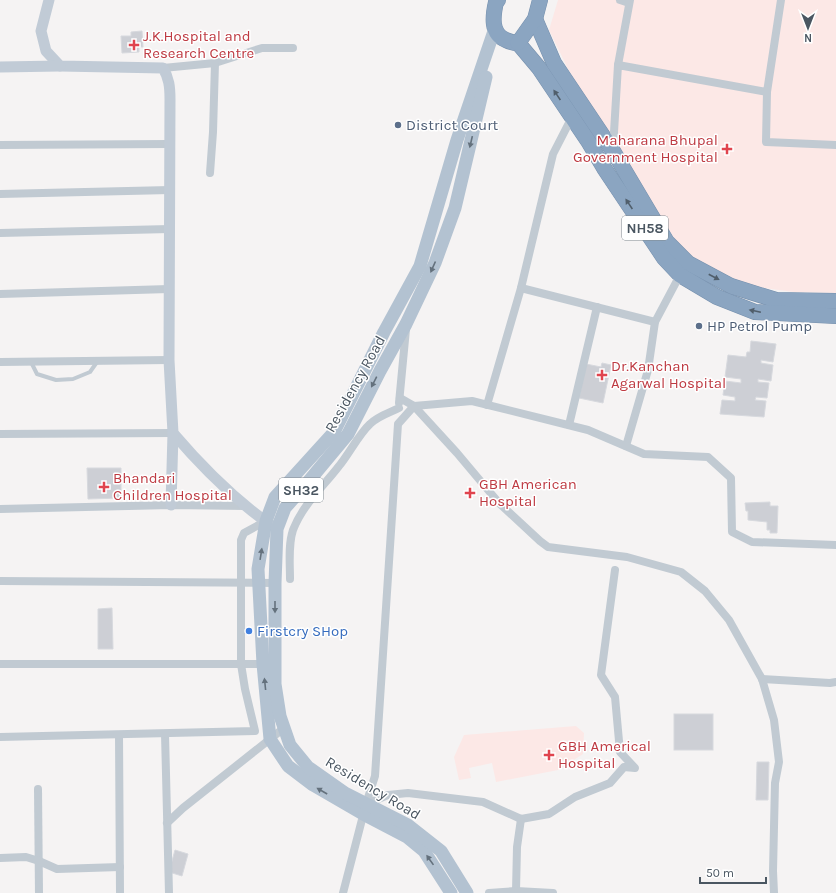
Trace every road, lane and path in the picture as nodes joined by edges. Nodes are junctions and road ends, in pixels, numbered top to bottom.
1 (49, 0) edge
2 (498, 0) edge
3 (541, 0) edge
4 (620, 0) edge
5 (781, 0) edge
6 (629, 2) edge
7 (535, 19) junction
8 (498, 33) junction
9 (518, 43) junction
10 (293, 48) dead end
11 (215, 63) junction
12 (618, 65) junction
13 (60, 66) junction
14 (0, 67) edge
15 (163, 68) junction
16 (767, 92) junction
17 (572, 117) junction
18 (169, 144) junction
19 (0, 145) edge
20 (836, 145) edge
21 (613, 152) junction
22 (210, 173) dead end
23 (170, 190) junction
24 (0, 194) edge
25 (170, 230) junction
26 (0, 233) edge
27 (684, 269) junction
28 (521, 288) junction
29 (169, 289) junction
30 (0, 294) edge
31 (836, 301) edge
32 (597, 307) junction
33 (395, 312) junction
34 (836, 316) edge
35 (655, 322) junction
36 (406, 324) junction
37 (99, 360) junction
38 (169, 360) junction
39 (31, 361) junction
40 (0, 362) edge
41 (400, 398) junction
42 (487, 405) junction
43 (414, 406) junction
44 (399, 408) junction
45 (398, 424) junction
46 (569, 425) junction
47 (172, 433) junction
48 (0, 434) edge
49 (626, 446) junction
50 (171, 505) junction
51 (246, 506) junction
52 (0, 509) edge
53 (266, 522) junction
54 (277, 529) junction
55 (836, 545) edge
56 (615, 570) dead end
57 (290, 579) dead end
58 (0, 581) edge
59 (241, 582) junction
60 (260, 582) junction
61 (274, 582) junction
62 (0, 664) edge
63 (241, 664) junction
64 (269, 664) junction
65 (762, 679) junction
66 (836, 682) edge
67 (284, 728) junction
68 (165, 734) junction
69 (119, 735) junction
70 (0, 737) edge
71 (270, 740) junction
72 (38, 789) dead end
73 (364, 809) junction
74 (521, 819) junction
75 (167, 823) junction
76 (0, 858) edge
77 (39, 861) junction
78 (120, 867) junction
79 (516, 891) junction
80 (465, 892) edge
81 (532, 892) edge
82 (38, 893) edge
83 (120, 893) edge
84 (169, 893) edge
85 (343, 893) edge
86 (451, 893) edge
87 (489, 893) edge
88 (553, 893) edge
89 (774, 893) edge

1 - 13 street
2 - 8 highway
3 - 7 highway
4 - 6 street
5 - 16 street
6 - 12 street
7 - 9 highway
7 - 21 highway, NH58
8 - 9 highway
8 - 33 main road
8 -> 36 main road, Residency Road / SH32
17 -> 9 highway, NH58
10 - 11 street
11 - 15 street
11 - 22 street
12 - 16 street
12 - 21 street
13 - 14 street
13 - 15 street
15 - 18 street
16 - 20 street
27 -> 17 highway, NH58
17 - 28 street
18 - 19 street
18 - 23 street
21 - 27 highway, NH58
23 - 24 street
23 - 25 street
25 - 26 street
25 - 29 street
27 -> 31 highway, NH58
34 -> 27 highway, NH58
27 - 35 street
28 - 32 street
28 - 42 street
29 - 30 street
29 - 38 street
32 - 35 street
32 - 46 street
33 - 36 street
33 - 53 main road
35 - 49 street
36 - 41 street
36 -> 54 main road, Residency Road / SH32
37 - 38 street
37 - 39 street
37 - 39 lane
38 - 47 street
39 - 40 street
41 - 43 street
41 - 44 street
42 - 43 street
42 - 46 street
43 - 45 street
43 - 65 street
44 - 45 street
44 - 57 street
45 - 73 street
46 - 49 street
47 - 48 street
47 - 50 street
47 - 51 street
49 - 55 street
50 - 51 street
50 - 52 street
51 - 53 street
53 - 54 street
53 - 59 street
60 -> 53 main road
54 - 61 main road, Residency Road / SH32
56 - 74 street
58 - 59 street
59 - 60 street
59 - 63 street
60 - 61 street
60 - 64 main road
61 -> 64 main road, Residency Road / SH32
62 - 63 street
63 - 64 street
63 - 68 street
64 - 67 main road, Residency Road / SH32
71 -> 64 main road
65 - 66 street
65 - 89 street
67 - 71 street
67 - 73 main road, Residency Road / SH32
68 - 69 street
68 - 75 street
69 - 70 street
69 - 78 street
73 -> 71 main road
71 - 75 street
72 - 77 street
73 - 74 street
73 - 80 main road, Residency Road / SH32
73 - 85 street
86 -> 73 main road
74 - 79 street
75 - 84 street
76 - 77 street
77 - 78 street
77 - 82 street
78 - 83 street
79 - 81 street
79 - 87 street
81 - 88 street

